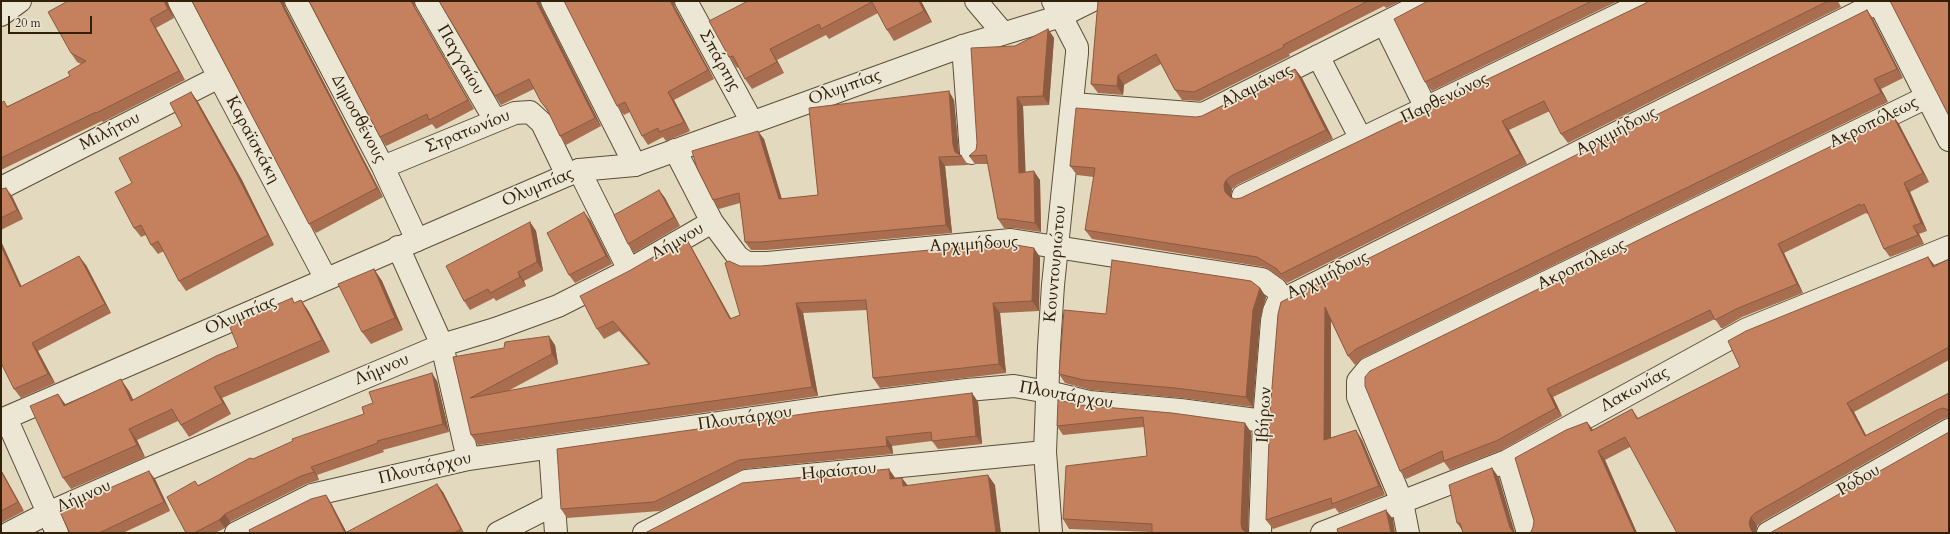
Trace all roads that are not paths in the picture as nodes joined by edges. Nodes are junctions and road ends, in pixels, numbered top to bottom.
1 (20, 1) edge
2 (179, 1) edge
3 (296, 1) edge
4 (426, 1) edge
5 (552, 1) edge
6 (686, 1) edge
7 (976, 1) edge
8 (1091, 1) edge
9 (1428, 1) edge
10 (1647, 1) edge
11 (1879, 1) edge
12 (1057, 9) edge
13 (1, 15) edge
14 (1384, 23) junction
15 (1002, 33) junction
16 (963, 46) junction
17 (1318, 56) junction
18 (219, 78) junction
19 (1927, 97) junction
20 (1073, 104) junction
21 (1426, 108) junction
22 (495, 120) junction
23 (752, 122) junction
24 (1360, 139) junction
25 (1949, 140) edge
26 (675, 150) junction
27 (971, 153) edge
28 (635, 165) junction
29 (383, 167) junction
30 (573, 173) junction
31 (1, 188) edge
32 (1243, 196) edge
33 (712, 222) junction
34 (407, 244) junction
35 (1057, 247) junction
36 (1949, 247) edge
37 (629, 270) junction
38 (326, 280) junction
39 (1282, 300) junction
40 (442, 345) junction
41 (1048, 392) junction
42 (3, 415) edge
43 (1264, 421) junction
44 (1949, 430) edge
45 (550, 448) junction
46 (1045, 452) junction
47 (468, 459) junction
48 (1507, 461) junction
49 (1402, 502) junction
50 (554, 505) junction
51 (48, 513) junction
52 (9, 533) edge
53 (57, 533) edge
54 (236, 533) edge
55 (498, 533) edge
56 (556, 533) edge
57 (644, 533) edge
58 (1051, 533) edge
59 (1260, 533) edge
60 (1322, 533) edge
61 (1408, 533) edge
62 (1528, 533) edge
63 (1768, 533) edge

1 - 13 street
2 - 18 street, Καραϊσκάκη
3 - 29 street, Δημοσθένους
4 - 22 street, Παγγαίου
5 - 28 street
6 - 23 street, Σπάρτης
7 - 15 street
8 - 12 street, Ολυμπίας
9 - 14 street, Αλαμάνας
10 - 21 street, Παρθενώνος
11 - 19 street
11 - 39 street, Αρχιμήδους
12 - 15 street, Ολυμπίας
12 - 20 street, Κουντουριώτου
14 - 17 street, Αλαμάνας
14 - 21 street
15 - 16 street, Ολυμπίας
16 - 23 street, Ολυμπίας
16 - 27 street
17 - 20 street, Αλαμάνας
17 - 24 street
18 - 31 street, Μιλήτου
18 - 38 street, Καραϊσκάκη
19 - 25 street
19 - 49 street, Ακροπόλεως
20 - 35 street, Κουντουριώτου
21 - 24 street, Παρθενώνος
22 - 29 street, Στρατωνίου
22 - 30 street, Στρατωνίου
23 - 26 street, Ολυμπίας
24 - 32 street, Παρθενώνος
26 - 28 street, Ολυμπίας
26 - 33 street, Αρχιμήδους
28 - 30 street, Ολυμπίας
29 - 34 street, Δημοσθένους
30 - 34 street, Ολυμπίας
30 - 37 street, Στρατωνίου
33 - 35 street, Αρχιμήδους
33 - 37 street, Λήμνου
34 - 38 street, Ολυμπίας
34 - 40 street, Δημοσθένους
35 - 39 street, Αρχιμήδους
35 - 41 street, Κουντουριώτου
36 - 48 street, Λακωνίας
37 - 40 street, Λήμνου
38 - 42 street, Ολυμπίας
39 - 43 street, Ιβήρων
40 - 47 street, Δημοσθένους
40 - 51 street, Λήμνου
41 - 43 street, Πλουτάρχου
41 - 45 street, Πλουτάρχου
41 - 46 street, Κουντουριώτου
42 - 51 street
43 - 59 street, Ιβήρων
44 - 63 street, Ρόδου
45 - 47 street, Πλουτάρχου
45 - 50 street
46 - 57 street, Ηφαίστου
46 - 58 street, Κουντουριώτου
47 - 54 street, Πλουτάρχου
48 - 49 street, Λακωνίας
48 - 62 street
49 - 60 street, Λακωνίας
49 - 61 street, Ακροπόλεως
50 - 55 street
50 - 56 street
51 - 52 street, Λήμνου
51 - 53 street

